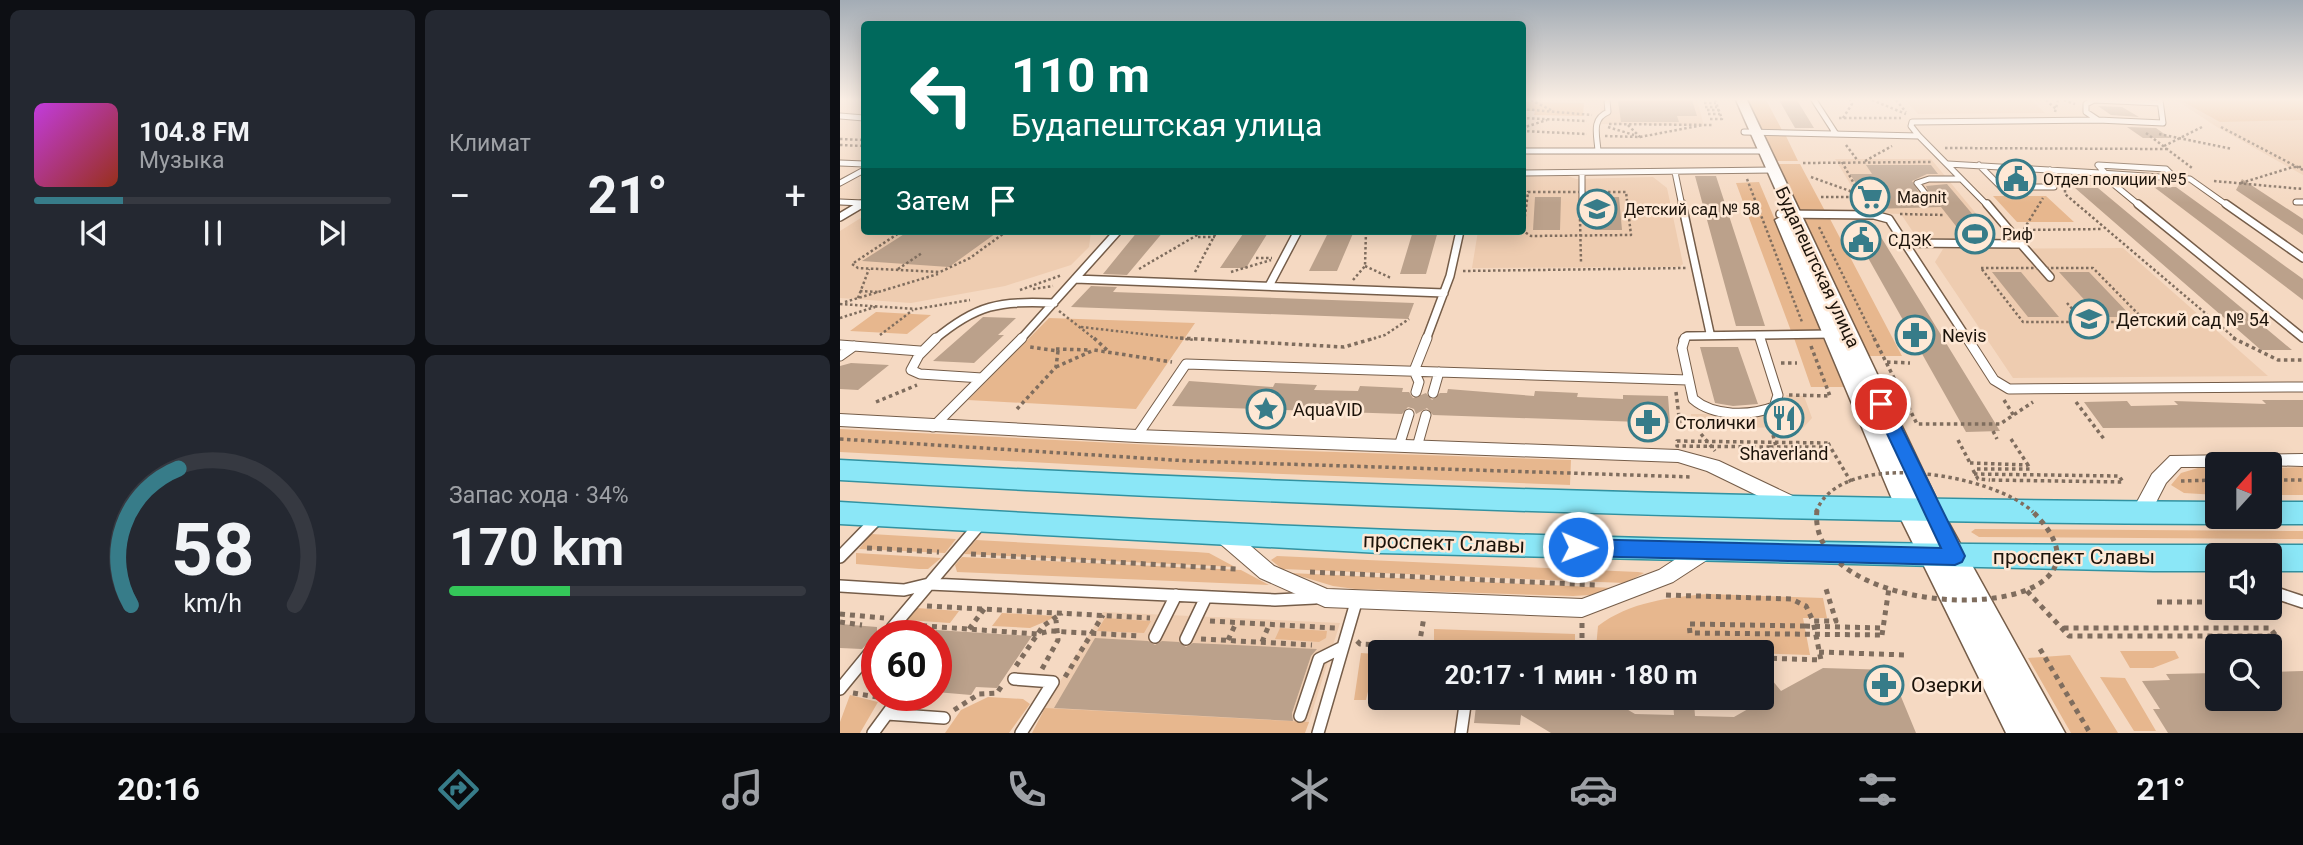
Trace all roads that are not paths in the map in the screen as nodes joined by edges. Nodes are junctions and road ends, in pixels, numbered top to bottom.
1 (1597, 134) edge
2 (1751, 134) edge
3 (1868, 134) edge
4 (1916, 136) joint
5 (1526, 150) edge
6 (1598, 150) junction
7 (1759, 151) junction
8 (1945, 162) junction
9 (840, 163) edge
10 (861, 164) edge
11 (1979, 165) junction
12 (1767, 170) junction
13 (2050, 170) junction
14 (861, 172) edge
15 (1526, 173) edge
16 (1582, 173) junction
17 (2103, 173) junction
18 (1674, 177) junction
19 (2176, 178) junction
20 (1961, 179) junction
21 (2062, 181) dead end
22 (840, 183) edge
23 (2054, 187) dead end
24 (1925, 193) dead end
25 (1583, 201) dead end
26 (840, 202) edge
27 (861, 203) edge
28 (861, 204) edge
29 (1787, 214) junction
30 (840, 217) edge
31 (1114, 235) edge
32 (1296, 235) edge
33 (1459, 235) edge
34 (1905, 243) junction
35 (2021, 244) junction
36 (2303, 258) edge
37 (2050, 277) dead end
38 (1074, 281) junction
39 (1269, 286) junction
40 (1444, 293) junction
41 (1052, 305) junction
42 (1710, 333) junction
43 (1840, 333) junction
44 (1759, 334) junction
45 (2303, 338) edge
46 (840, 345) edge
47 (854, 346) junction
48 (920, 351) junction
49 (840, 356) edge
50 (1414, 371) junction
51 (1439, 372) junction
52 (982, 378) junction
53 (1688, 380) junction
54 (2303, 387) edge
55 (1416, 392) dead end
56 (1433, 393) dead end
57 (1409, 414) dead end
58 (1426, 415) dead end
59 (840, 421) edge
60 (933, 427) junction
61 (1136, 436) junction
62 (1408, 446) junction
63 (2303, 460) edge
64 (840, 470) edge
65 (1804, 509) junction
66 (1920, 511) junction
67 (840, 513) edge
68 (2140, 513) junction
69 (2205, 513) edge
70 (2282, 513) edge
71 (2303, 513) edge
72 (881, 516) junction
73 (982, 522) junction
74 (1224, 534) junction
75 (1706, 550) junction
76 (1943, 556) junction
77 (840, 557) edge
78 (2178, 558) junction
79 (2205, 558) edge
80 (2282, 558) edge
81 (2303, 558) edge
82 (2205, 568) edge
83 (929, 583) junction
84 (840, 586) edge
85 (1176, 595) junction
86 (2282, 595) edge
87 (1206, 597) junction
88 (1325, 598) junction
89 (1357, 599) junction
90 (2303, 602) edge
91 (898, 620) edge
92 (1155, 637) road end
93 (1186, 639) road end
94 (1343, 647) junction
95 (861, 663) edge
96 (1014, 678) dead end
97 (841, 688) edge
98 (1464, 710) edge
99 (889, 711) edge
100 (887, 714) junction
101 (1300, 716) dead end
102 (944, 719) road end
103 (873, 733) edge
104 (1021, 733) edge
105 (1318, 733) edge
106 (1461, 733) edge
107 (2022, 733) edge
108 (2050, 733) edge

1 - 6 lane
2 - 7 street, Будапештская улица
3 - 4 lane
4 - 8 lane
5 - 6 lane
6 - 7 lane
7 - 12 street, Будапештская улица
8 - 11 lane
8 - 20 lane
9 - 10 lane
11 - 13 lane
11 - 23 lane
12 - 18 lane
12 - 29 street, Будапештская улица
13 - 17 lane
13 - 21 lane
14 - 22 lane
15 - 16 lane
16 - 18 lane
16 - 25 lane
17 - 19 lane
17 - 19 lane
17 - 45 lane
18 - 42 lane
19 - 36 lane
20 - 24 lane
20 - 35 lane
26 - 27 lane
28 - 30 lane
29 - 34 lane
29 - 43 street, Будапештская улица
31 - 38 lane
32 - 39 lane
33 - 40 lane
34 - 35 lane
34 - 54 lane
35 - 37 lane
38 - 39 lane
38 - 41 lane
39 - 40 lane
40 - 50 lane
41 - 48 lane
41 - 52 lane
42 - 44 lane
42 - 53 lane
43 - 44 lane
43 - 66 street, Будапештская улица
44 - 53 lane
46 - 47 lane
47 - 48 lane
47 - 49 lane
48 - 52 lane
50 - 51 lane
50 - 55 lane
50 - 61 lane
51 - 53 lane
51 - 56 lane
52 - 60 lane
57 - 62 lane
58 - 62 lane
59 - 60 street
60 - 61 street
61 - 62 street
62 - 65 street
63 - 68 street
64 - 65 main road
65 - 66 main road
66 - 68 main road
66 - 76 street, Будапештская улица
67 - 72 main road, проспект Славы
68 - 69 main road
70 - 71 main road
72 - 73 main road, проспект Славы
72 - 77 lane
73 - 74 main road, проспект Славы
73 - 83 lane
74 - 75 main road, проспект Славы
74 - 88 street
75 - 76 main road, проспект Славы
75 - 89 street
76 - 78 main road, проспект Славы
76 - 107 street, Будапештская улица
76 - 108 street, Будапештская улица
78 - 79 main road, проспект Славы
78 - 82 lane
80 - 81 main road
83 - 84 lane
83 - 85 lane
83 - 91 lane
85 - 87 lane
85 - 92 lane
86 - 90 lane
87 - 88 lane
87 - 93 lane
88 - 89 street
89 - 94 lane
94 - 101 lane
94 - 105 lane
95 - 97 lane
96 - 104 lane
98 - 106 lane
99 - 100 lane
100 - 102 lane
100 - 103 lane

